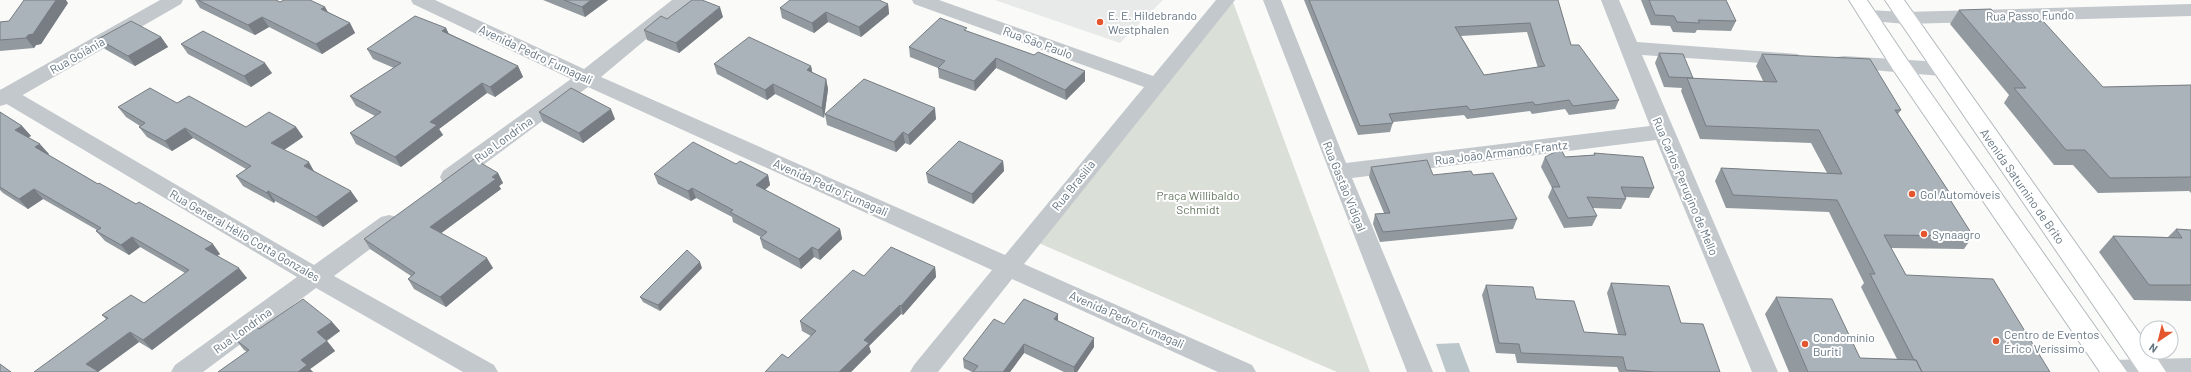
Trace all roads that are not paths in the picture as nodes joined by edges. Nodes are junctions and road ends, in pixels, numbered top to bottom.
1 (174, 0) edge
2 (420, 0) edge
3 (684, 0) edge
4 (921, 0) edge
5 (1226, 0) edge
6 (1272, 0) edge
7 (1610, 0) edge
8 (1864, 8) edge
9 (1900, 9) edge
10 (2191, 10) edge
11 (1629, 48) junction
12 (1901, 66) junction
13 (1941, 69) junction
14 (586, 78) junction
15 (1156, 84) junction
16 (3, 97) edge
17 (1663, 132) junction
18 (1339, 172) junction
19 (432, 191) edge
20 (406, 210) edge
21 (1008, 266) junction
22 (316, 276) junction
23 (2191, 368) edge
24 (2152, 370) edge
25 (2113, 371) edge
26 (184, 372) edge
27 (485, 372) edge
28 (923, 372) edge
29 (1243, 372) edge
30 (1420, 372) edge
31 (1765, 372) edge

1 - 16 street, Rua Goiânia
2 - 14 street, Avenida Pedro Fumagali
3 - 14 street, Rua Londrina
4 - 15 street, Rua São Paulo
5 - 15 street, Rua Brasília
6 - 18 street, Rua Gastão Vidigal
7 - 11 street, Rua Carlos Perugino de Mello
8 - 9 street, Rua Passo Fundo
8 - 12 main road
9 - 10 street, Rua Passo Fundo
9 - 13 main road, Avenida Saturnino de Brito
11 - 12 street
11 - 17 street, Rua Carlos Perugino de Mello
12 - 13 street
12 - 25 main road
13 - 24 main road, Avenida Saturnino de Brito
14 - 19 street, Rua Londrina
14 - 21 street, Avenida Pedro Fumagali
15 - 21 street, Rua Brasília
16 - 22 street, Rua General Hélio Cotta Gonzales
17 - 18 street, Rua João Armando Frantz
17 - 31 street, Rua Carlos Perugino de Mello
18 - 30 street, Rua Gastão Vidigal
20 - 22 street, Rua Londrina
21 - 28 street, Rua Brasília
21 - 29 street, Avenida Pedro Fumagali
22 - 26 street, Rua Londrina
22 - 27 street, Rua General Hélio Cotta Gonzales
23 - 24 street
24 - 25 street

